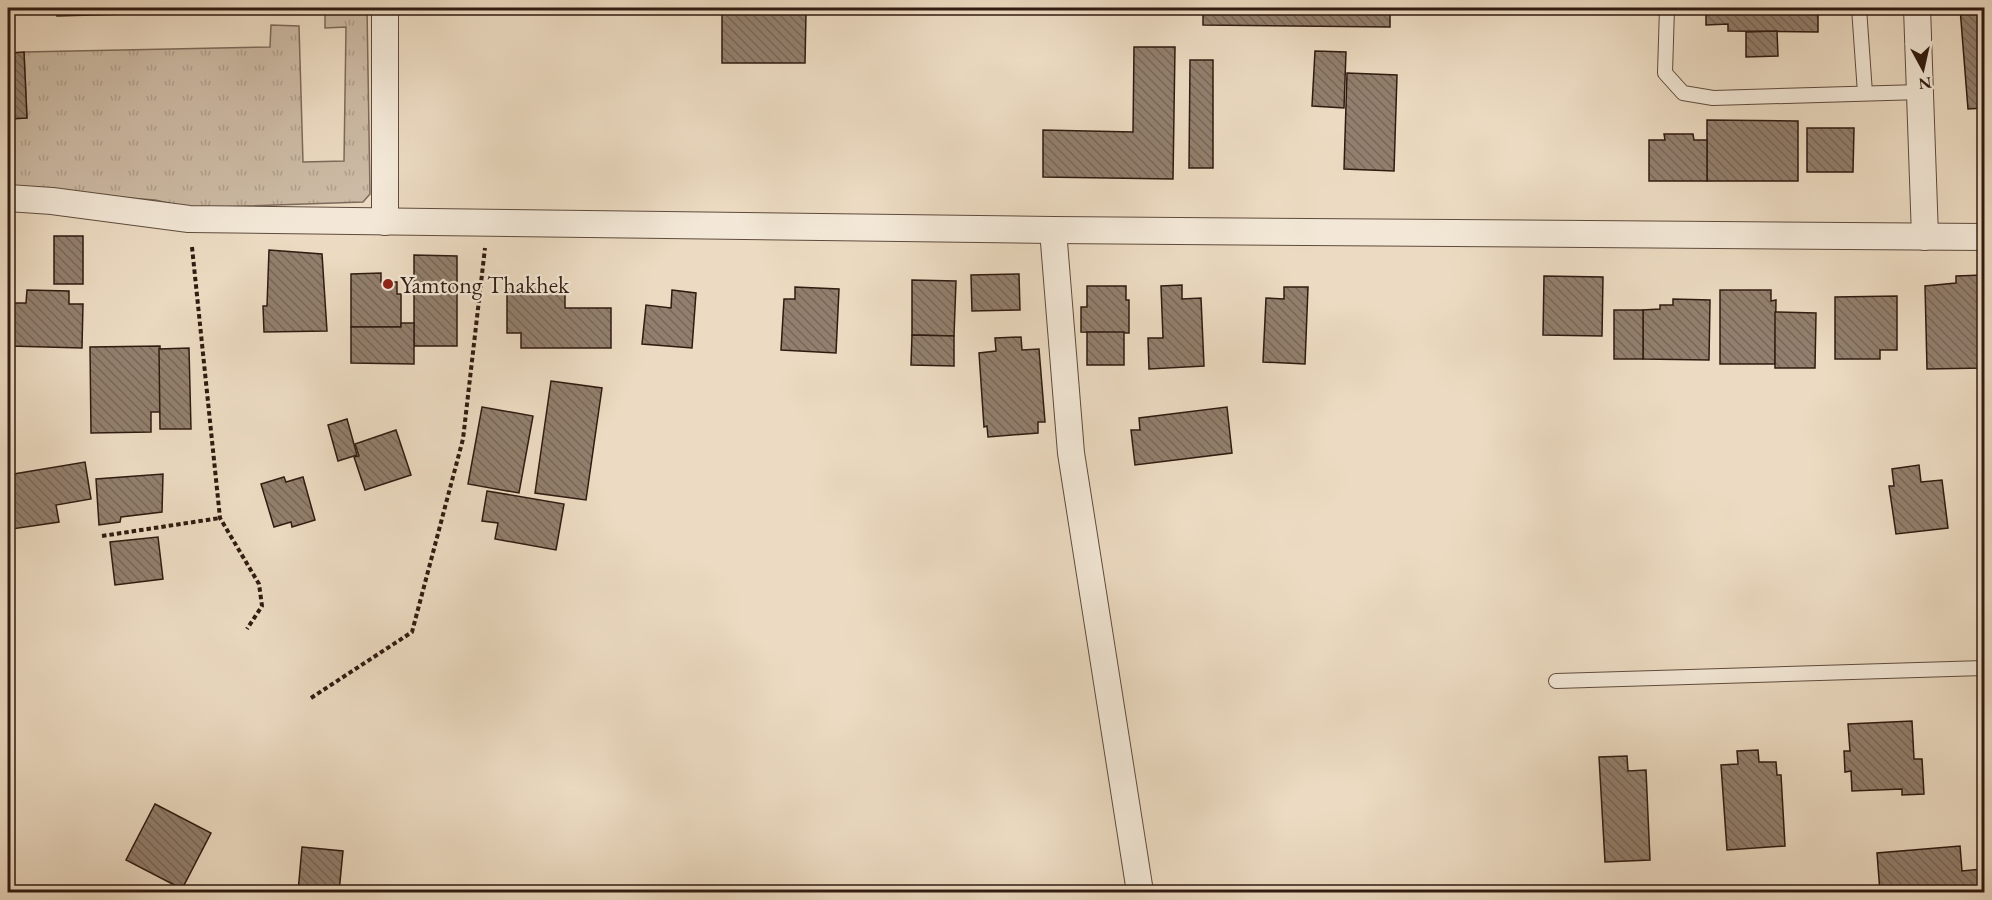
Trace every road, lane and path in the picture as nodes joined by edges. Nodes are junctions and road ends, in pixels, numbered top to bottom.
1 (385, 8) edge
2 (1667, 8) edge
3 (1859, 8) edge
4 (1917, 8) edge
5 (1921, 92) junction
6 (1865, 93) junction
7 (8, 198) edge
8 (189, 219) junction
9 (386, 222) junction
10 (487, 224) junction
11 (1053, 230) junction
12 (1924, 237) junction
13 (1984, 237) edge
14 (220, 518) junction
15 (102, 536) dead end
16 (247, 629) dead end
17 (1984, 668) edge
18 (1556, 681) dead end
19 (311, 698) dead end
20 (1140, 892) edge

1 - 9 street
2 - 6 lane
3 - 6 lane
4 - 5 street
5 - 6 lane
5 - 12 street
7 - 8 street
8 - 9 street
8 - 14 path
9 - 10 street
10 - 11 street
10 - 19 path
11 - 12 street
11 - 20 street
12 - 13 street
14 - 15 path
14 - 16 path
17 - 18 lane

